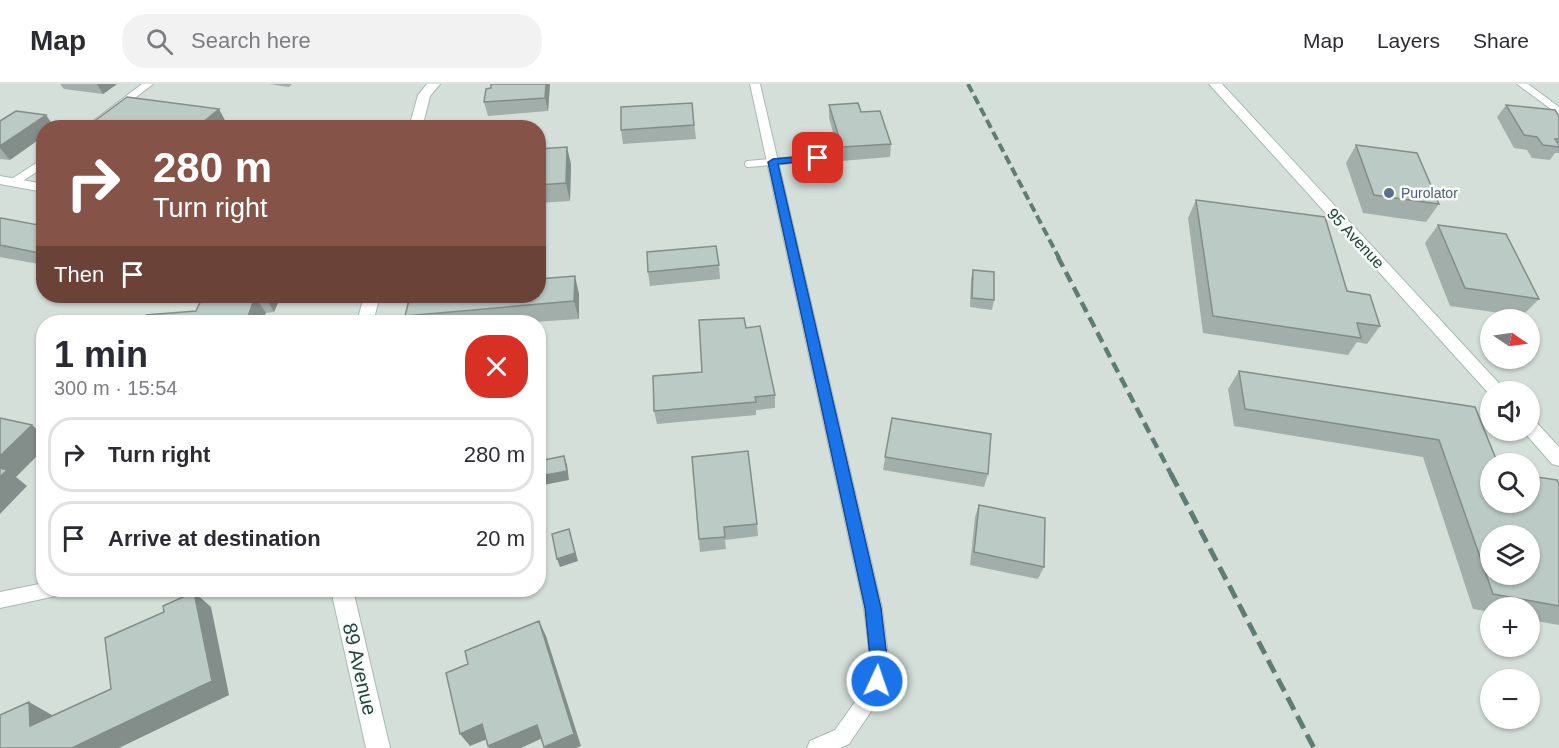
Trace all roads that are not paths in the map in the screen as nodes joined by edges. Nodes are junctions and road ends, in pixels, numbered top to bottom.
1 (148, 84) edge
2 (434, 84) edge
3 (755, 84) edge
4 (1215, 84) edge
5 (1522, 84) edge
6 (1559, 112) edge
7 (100, 120) edge
8 (417, 120) edge
9 (818, 158) dead end
10 (773, 162) junction
11 (748, 164) dead end
12 (36, 165) edge
13 (7, 181) edge
14 (36, 186) edge
15 (1488, 381) edge
16 (1540, 438) edge
17 (1559, 459) edge
18 (36, 593) edge
19 (344, 597) edge
20 (0, 600) edge
21 (378, 748) edge
22 (817, 748) edge

1 - 7 street
2 - 8 street
3 - 10 street
4 - 15 street, 95 Avenue
5 - 6 street
9 - 10 lane
10 - 11 lane
10 - 22 street
12 - 13 street
13 - 14 street
16 - 17 street
18 - 20 street
19 - 21 street, 89 Avenue

